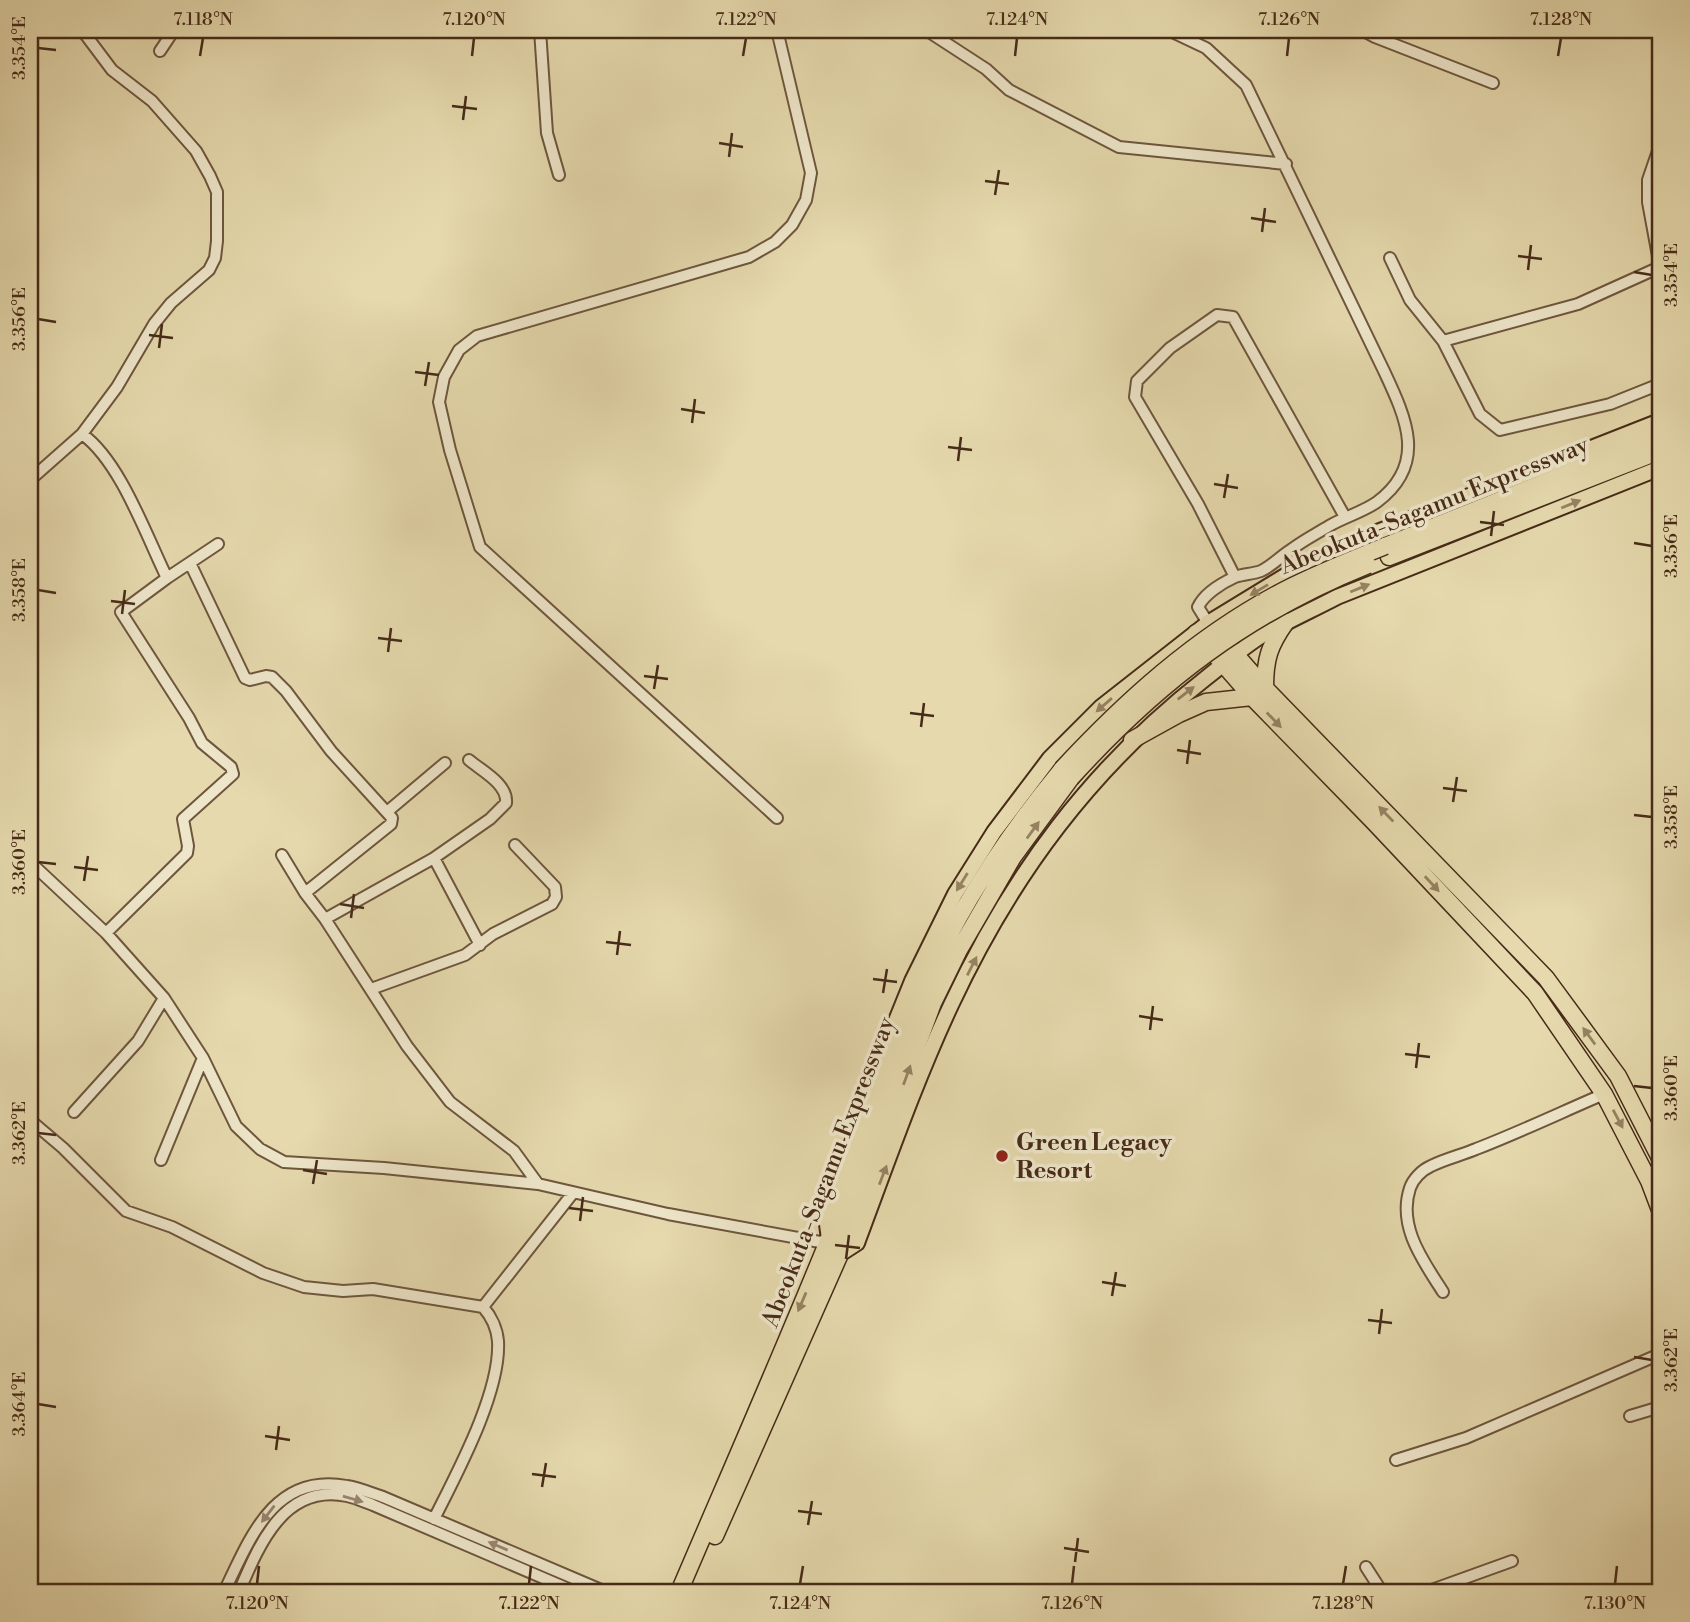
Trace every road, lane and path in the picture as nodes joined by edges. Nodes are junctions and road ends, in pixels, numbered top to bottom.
1 (82, 30) edge
2 (174, 30) edge
3 (540, 30) edge
4 (777, 30) edge
5 (926, 30) edge
6 (1168, 30) edge
7 (1362, 30) edge
8 (160, 51) dead end
9 (1493, 83) dead end
10 (1660, 125) edge
11 (1660, 148) edge
12 (1286, 164) junction
13 (559, 175) dead end
14 (1390, 257) dead end
15 (1660, 267) edge
16 (1443, 341) junction
17 (1660, 384) edge
18 (1660, 421) edge
19 (82, 434) junction
20 (1660, 436) edge
21 (1660, 452) edge
22 (1660, 468) edge
23 (30, 480) edge
24 (1345, 517) junction
25 (218, 544) dead end
26 (1387, 551) junction
27 (190, 563) junction
28 (1235, 577) junction
29 (167, 578) junction
30 (1286, 622) junction
31 (1202, 628) junction
32 (1229, 660) junction
33 (1258, 693) junction
34 (1132, 740) junction
35 (469, 760) dead end
36 (445, 763) dead end
37 (1067, 774) junction
38 (388, 811) junction
39 (777, 818) dead end
40 (516, 845) dead end
41 (282, 855) dead end
42 (434, 858) junction
43 (30, 862) edge
44 (305, 893) junction
45 (325, 919) junction
46 (106, 933) junction
47 (480, 945) junction
48 (371, 989) junction
49 (164, 998) junction
50 (202, 1058) junction
51 (1606, 1059) junction
52 (1590, 1071) junction
53 (1605, 1094) junction
54 (74, 1112) dead end
55 (30, 1120) edge
56 (1660, 1158) edge
57 (161, 1160) dead end
58 (538, 1184) junction
59 (573, 1193) junction
60 (1660, 1210) edge
61 (829, 1240) junction
62 (840, 1254) junction
63 (1443, 1292) dead end
64 (483, 1307) junction
65 (1660, 1354) edge
66 (1660, 1407) edge
67 (1630, 1416) dead end
68 (1396, 1460) dead end
69 (434, 1519) junction
70 (1512, 1561) dead end
71 (1366, 1567) dead end
72 (225, 1592) edge
73 (239, 1592) edge
74 (576, 1592) edge
75 (606, 1592) edge
76 (679, 1592) edge
77 (689, 1592) edge
78 (1382, 1592) edge
79 (1426, 1592) edge

1 - 19 street
2 - 8 street
3 - 13 street
4 - 39 street
5 - 12 street
6 - 12 street
7 - 9 street
10 - 11 street
11 - 15 street
12 - 24 street
14 - 16 street
15 - 16 street
16 - 17 street
18 -> 31 main road
19 - 23 street
19 - 29 street
20 - 26 highway, Abeokuta-Sagamu Expressway
21 - 26 highway, Abeokuta-Sagamu Expressway
30 -> 22 main road
24 - 28 street
24 - 28 street
25 - 27 street
26 - 37 highway, Abeokuta-Sagamu Expressway, bridge
27 - 29 street
27 - 38 street
28 - 31 street
29 - 46 street
30 - 32 main road
30 - 33 highway
31 - 32 highway
31 -> 61 main road
32 - 33 highway
34 -> 32 main road
33 - 34 highway
51 -> 33 highway
33 -> 52 highway
62 -> 34 main road
35 - 42 street
36 - 38 street
37 - 61 highway, Abeokuta-Sagamu Expressway
62 -> 37 highway, Abeokuta-Sagamu Expressway
38 - 44 street
40 - 47 street
41 - 44 street
42 - 45 street
42 - 47 street
43 - 46 street
44 - 45 street
45 - 48 street
46 - 49 street
47 - 48 street
48 - 58 street
49 - 50 street
49 - 54 street
50 - 57 street
50 - 58 street
51 - 52 highway
51 - 56 highway
52 - 53 highway
53 -> 60 highway
53 - 63 street
55 - 64 street
58 - 59 street
59 - 61 street
59 - 64 street
61 -> 76 highway, Abeokuta-Sagamu Expressway
62 - 77 highway, Abeokuta-Sagamu Expressway
64 - 69 street
65 - 68 street
66 - 67 street
69 -> 72 street
75 -> 69 street
70 - 79 street
71 - 78 street
73 -> 74 street

